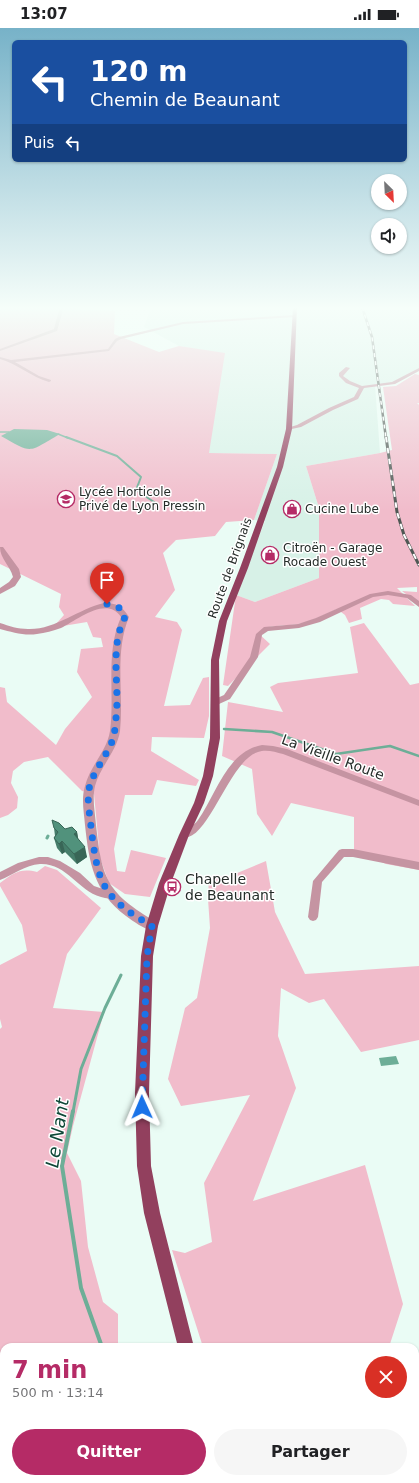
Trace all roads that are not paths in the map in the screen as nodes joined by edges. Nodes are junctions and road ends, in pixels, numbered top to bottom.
1 (34, 375) edge
2 (292, 375) edge
3 (341, 375) edge
4 (408, 375) edge
5 (49, 381) dead end
6 (362, 387) junction
7 (289, 429) junction
8 (0, 549) edge
9 (0, 592) edge
10 (419, 605) edge
11 (0, 626) edge
12 (216, 702) junction
13 (419, 803) edge
14 (184, 836) junction
15 (419, 866) edge
16 (0, 876) edge
17 (109, 895) junction
18 (313, 917) dead end
19 (152, 926) junction
20 (185, 1343) edge

1 - 5 street
2 - 7 main road, Route de Brignais
3 - 6 street
4 - 6 street
6 - 7 street
7 - 12 main road, Route de Brignais
8 - 9 street
10 - 12 street
11 - 17 street
12 - 14 main road, Route de Brignais
13 - 14 street, La Vieille Route
14 - 19 main road, Route de Brignais
15 - 18 street
16 - 17 street
17 - 19 street
19 - 20 main road, Route de Brignais

